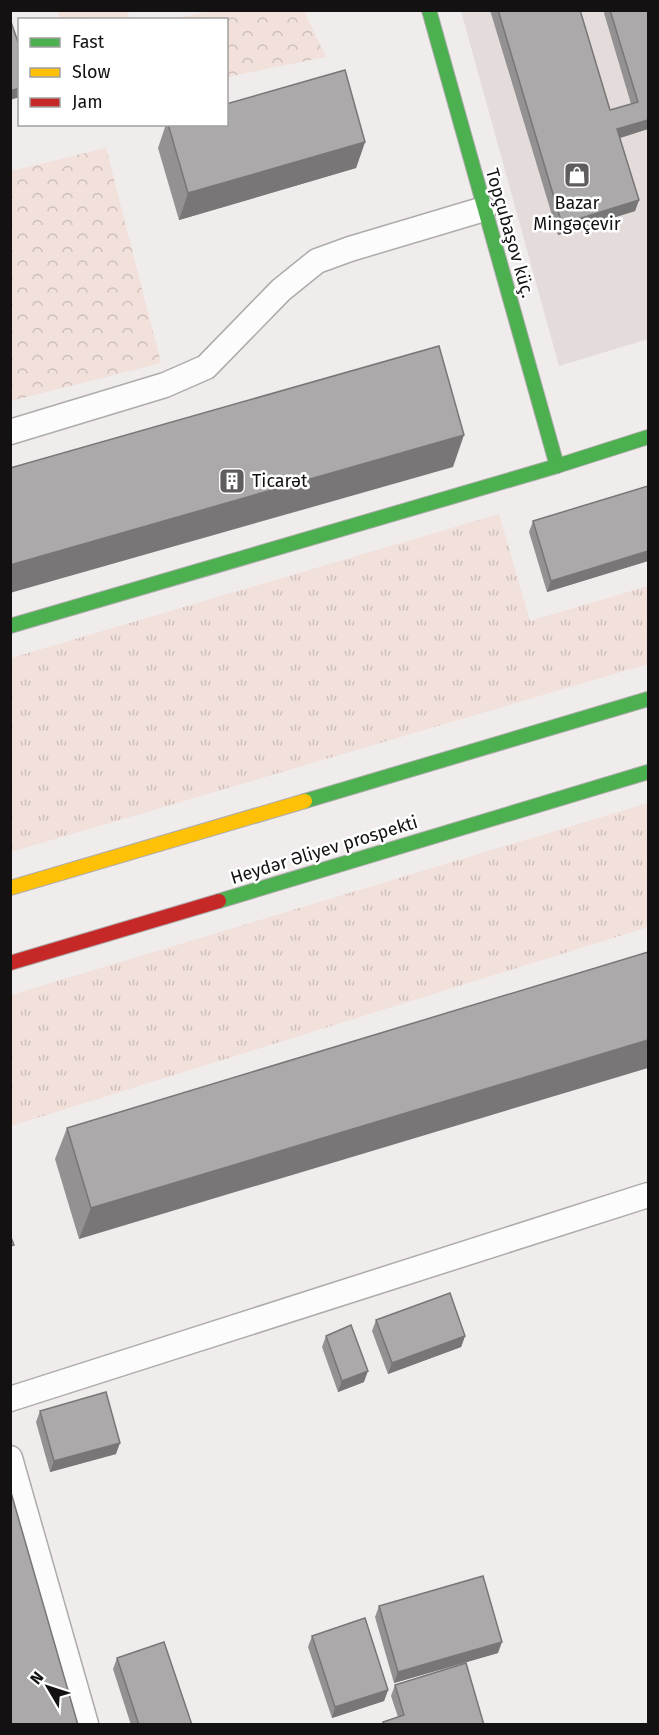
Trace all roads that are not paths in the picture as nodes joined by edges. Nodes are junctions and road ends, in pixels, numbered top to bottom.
1 (429, 10) edge
2 (484, 209) junction
3 (10, 432) edge
4 (648, 437) edge
5 (557, 466) junction
6 (10, 626) edge
7 (648, 699) edge
8 (648, 772) edge
9 (10, 888) edge
10 (10, 963) edge
11 (648, 1195) edge
12 (10, 1399) edge
13 (10, 1458) edge
14 (86, 1725) edge

1 - 2 main road, Topçubaşov küç.
2 - 3 lane
2 - 5 main road, Topçubaşov küç.
4 - 5 main road
5 - 6 main road
7 - 9 main road
8 - 10 main road, Heydər Əliyev prospekti
11 - 12 lane
13 - 14 lane

